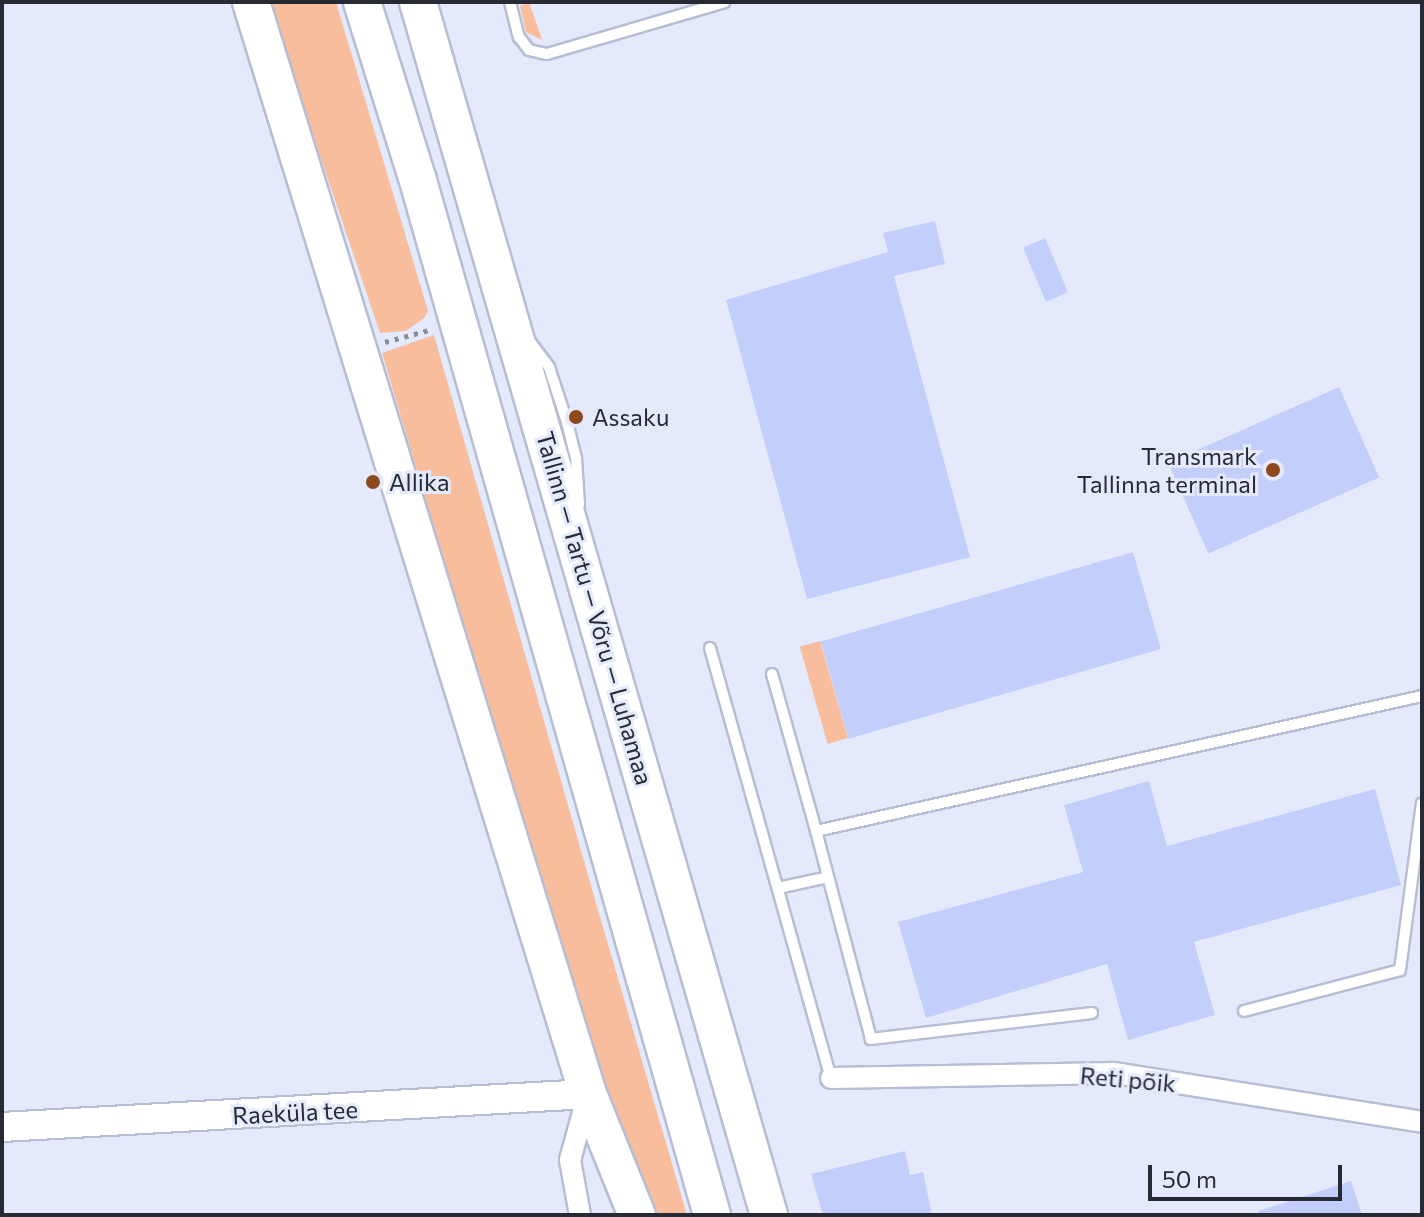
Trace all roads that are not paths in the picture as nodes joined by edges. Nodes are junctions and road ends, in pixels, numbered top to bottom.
1 (251, 2) edge
2 (362, 2) edge
3 (418, 2) edge
4 (510, 2) edge
5 (725, 2) edge
6 (710, 648) dead end
7 (772, 674) dead end
8 (1422, 696) edge
9 (1422, 803) edge
10 (816, 831) junction
11 (828, 877) junction
12 (778, 888) junction
13 (1244, 1011) dead end
14 (1092, 1013) dead end
15 (831, 1078) joint
16 (588, 1094) junction
17 (1422, 1122) edge
18 (2, 1127) edge
19 (580, 1215) edge
20 (637, 1215) edge
21 (712, 1215) edge
22 (769, 1215) edge

1 - 16 highway
2 - 21 highway
3 - 22 highway, Tallinn — Tartu — Võru — Luhamaa
4 - 5 lane
6 - 12 lane
7 - 10 lane
8 - 10 lane
9 - 13 lane
10 - 11 lane
11 - 12 lane
11 - 14 lane
12 - 15 lane
15 - 17 street, Reti põik
16 - 18 street, Raeküla tee
16 - 19 street
16 - 20 highway

